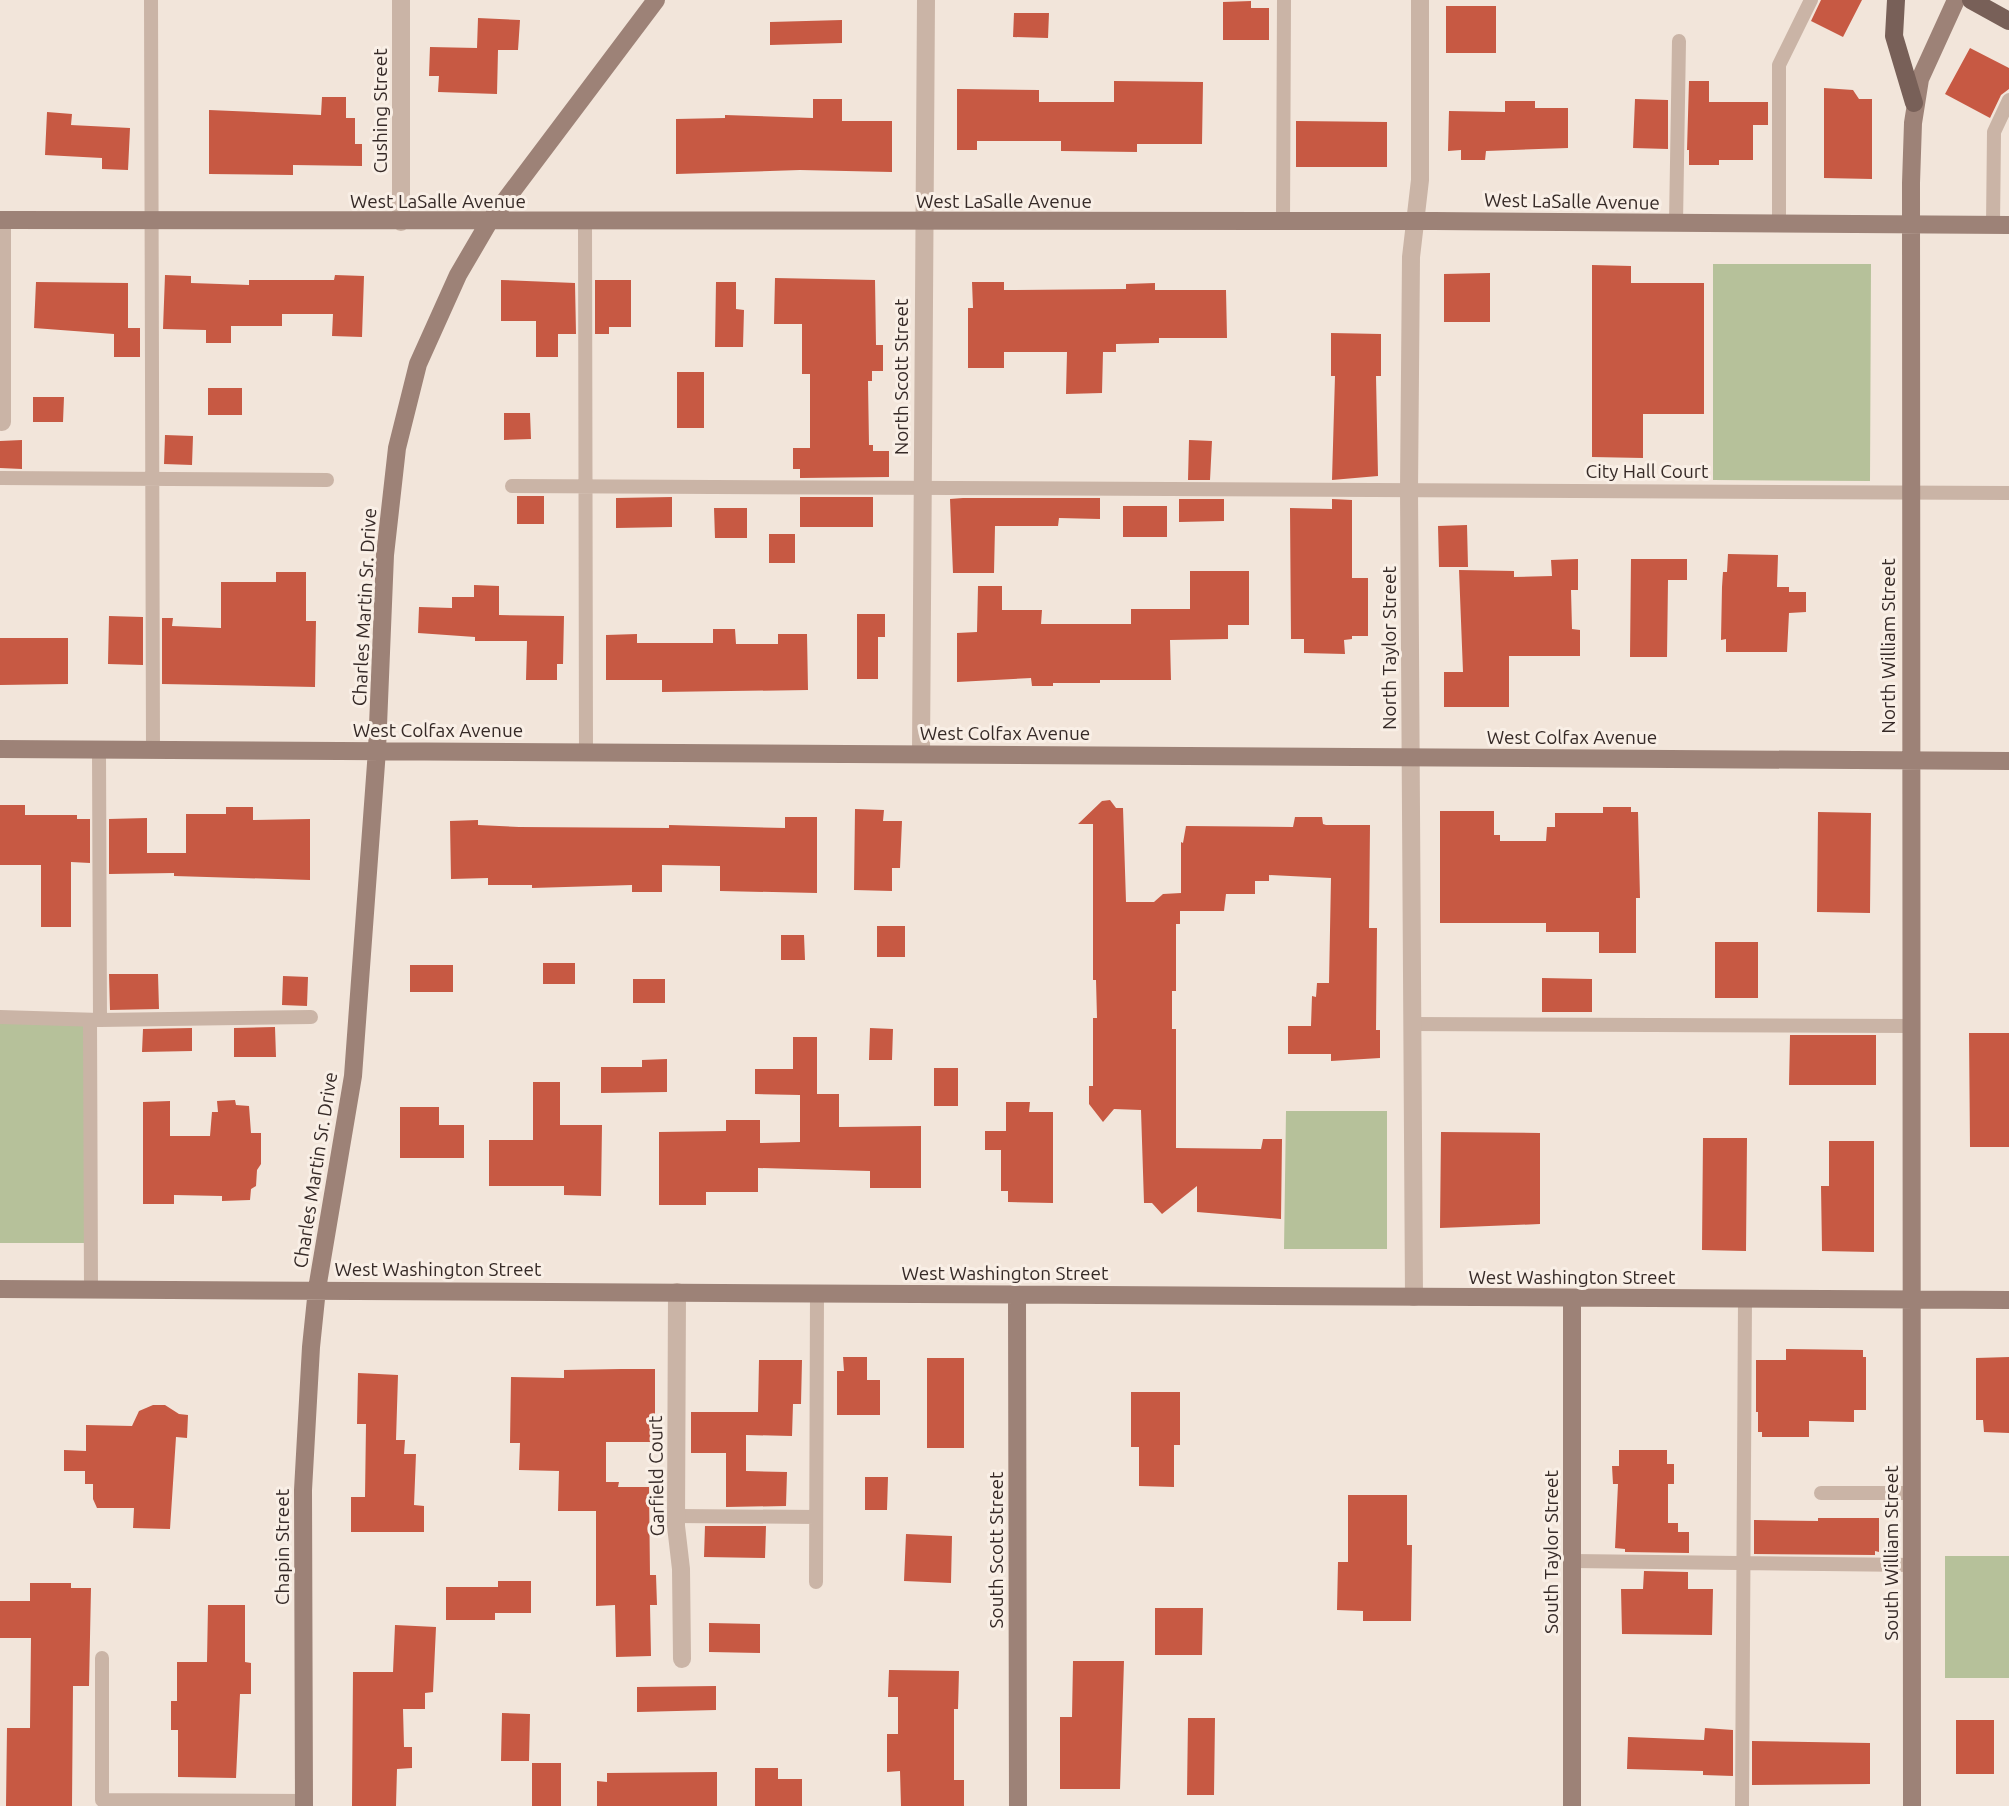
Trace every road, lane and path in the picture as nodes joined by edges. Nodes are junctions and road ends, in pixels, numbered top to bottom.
1 (151, 0) edge
2 (401, 0) edge
3 (656, 0) edge
4 (926, 0) edge
5 (1284, 0) edge
6 (1420, 0) edge
7 (1811, 0) edge
8 (1896, 0) edge
9 (1956, 0) edge
10 (1972, 0) edge
11 (2009, 21) edge
12 (1679, 41) dead end
13 (2009, 100) edge
14 (1914, 103) junction
15 (1, 220) edge
16 (153, 220) junction
17 (1415, 221) junction
18 (401, 222) junction
19 (489, 222) junction
20 (585, 222) junction
21 (926, 222) junction
22 (1283, 222) junction
23 (1676, 223) junction
24 (1779, 224) junction
25 (1910, 224) junction
26 (2001, 225) edge
27 (2, 422) dead end
28 (0, 478) edge
29 (153, 479) junction
30 (327, 480) dead end
31 (512, 486) dead end
32 (585, 486) junction
33 (922, 487) junction
34 (1409, 489) junction
35 (1909, 492) junction
36 (2009, 493) edge
37 (0, 749) edge
38 (99, 750) junction
39 (153, 750) junction
40 (377, 750) junction
41 (586, 752) junction
42 (921, 754) junction
43 (1411, 757) junction
44 (1909, 761) junction
45 (2009, 761) edge
46 (0, 1017) edge
47 (311, 1017) dead end
48 (95, 1020) junction
49 (1412, 1024) junction
50 (1911, 1026) junction
51 (0, 1289) edge
52 (90, 1289) junction
53 (317, 1289) junction
54 (677, 1292) junction
55 (817, 1293) junction
56 (1017, 1294) junction
57 (1414, 1297) junction
58 (1572, 1298) junction
59 (1745, 1299) junction
60 (1912, 1300) junction
61 (2009, 1300) edge
62 (1821, 1493) dead end
63 (1913, 1493) junction
64 (676, 1516) junction
65 (816, 1517) junction
66 (1573, 1561) junction
67 (1742, 1563) junction
68 (1913, 1565) junction
69 (816, 1582) dead end
70 (102, 1658) dead end
71 (682, 1659) dead end
72 (304, 1803) edge
73 (1018, 1806) edge
74 (1572, 1806) edge
75 (1742, 1806) edge
76 (1912, 1806) edge

1 - 16 lane
2 - 18 street, Cushing Street
3 - 19 street, Charles Martin Sr. Drive
4 - 21 street, North Scott Street
5 - 22 lane
6 - 17 street, North Taylor Street
7 - 24 lane
8 - 14 main road
9 - 14 street, North William Street
10 - 11 main road
12 - 23 lane
13 - 26 lane
14 - 25 street, North William Street
15 - 16 street, West LaSalle Avenue
15 - 27 street
16 - 18 street, West LaSalle Avenue
16 - 29 lane
17 - 22 street, West LaSalle Avenue
17 - 23 street, West LaSalle Avenue
17 - 34 street, North Taylor Street
18 - 19 street, West LaSalle Avenue
19 - 20 street, West LaSalle Avenue
19 - 40 street, Charles Martin Sr. Drive
20 - 21 street, West LaSalle Avenue
20 - 32 lane
21 - 22 street, West LaSalle Avenue
21 - 33 street, North Scott Street
23 - 24 street, West LaSalle Avenue
24 - 25 street, West LaSalle Avenue
25 - 26 street, West LaSalle Avenue
25 - 35 street, North William Street
28 - 29 lane
29 - 30 lane
29 - 39 lane
31 - 32 lane, City Hall Court
32 - 33 lane, City Hall Court
32 - 41 lane
33 - 34 lane, City Hall Court
33 - 42 street, North Scott Street
34 - 35 lane, City Hall Court
34 - 43 street, North Taylor Street
35 - 36 lane, City Hall Court
35 - 44 street, North William Street
37 - 38 street, West Colfax Avenue
38 - 39 street, West Colfax Avenue
38 - 48 lane
39 - 40 street, West Colfax Avenue
40 - 41 street, West Colfax Avenue
40 - 53 street, Charles Martin Sr. Drive
41 - 42 street, West Colfax Avenue
42 - 43 street, West Colfax Avenue
43 - 44 street, West Colfax Avenue
43 - 49 street, North Taylor Street
44 - 45 street, West Colfax Avenue
44 - 50 street, North William Street
46 - 48 lane
47 - 48 lane
48 - 52 lane
49 - 50 lane
49 - 57 street, North Taylor Street
50 - 60 street, North William Street
51 - 52 street, West Washington Street
52 - 53 street, West Washington Street
53 - 54 street, West Washington Street
53 - 72 street, Chapin Street
54 - 55 street, West Washington Street
54 - 64 street, Garfield Court
55 - 56 street, West Washington Street
55 - 65 lane
56 - 57 street, West Washington Street
56 - 73 street, South Scott Street
57 - 58 street, West Washington Street
58 - 59 street, West Washington Street
58 - 66 street, South Taylor Street
59 - 60 street, West Washington Street
59 - 67 lane
60 - 61 street, West Washington Street
60 - 63 street, South William Street
62 - 63 lane
63 - 68 street, South William Street
64 - 65 lane
64 - 71 street, Garfield Court
65 - 69 lane
66 - 67 lane
66 - 74 street, South Taylor Street
67 - 68 lane
67 - 75 lane
68 - 76 street, South William Street
70 - 72 lane

